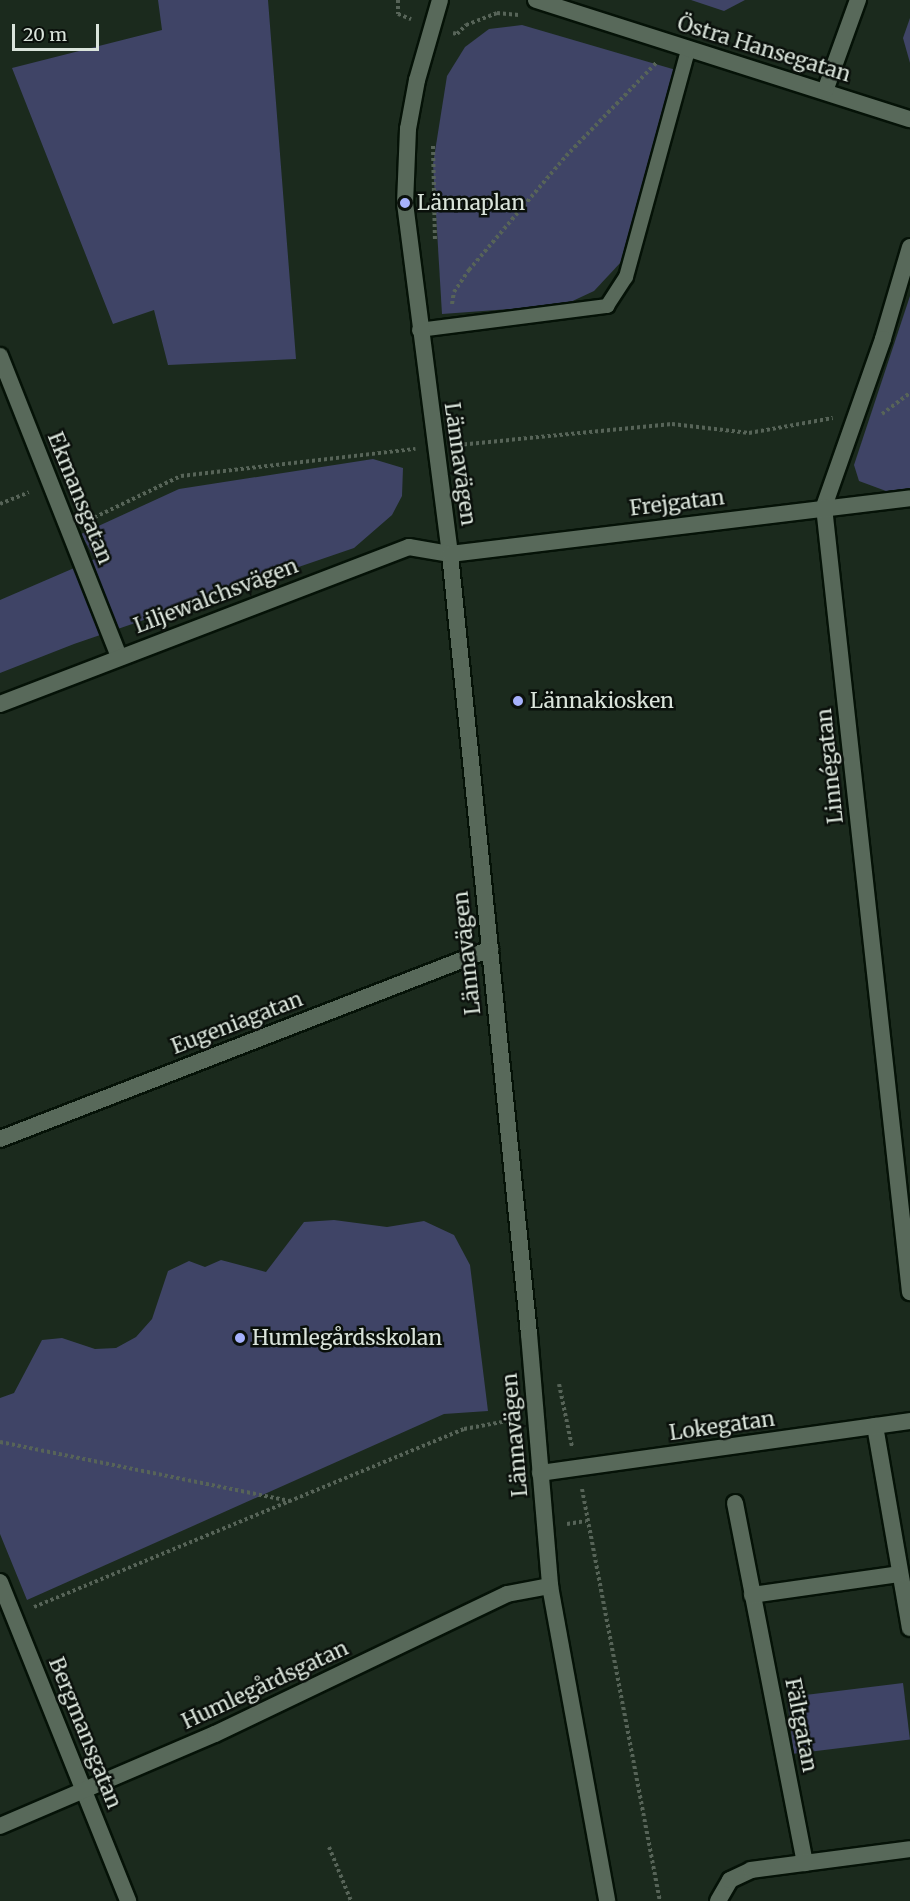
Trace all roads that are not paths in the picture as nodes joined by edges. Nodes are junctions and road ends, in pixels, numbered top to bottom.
1 (440, 0) edge
2 (536, 0) edge
3 (858, 0) edge
4 (688, 50) junction
5 (825, 91) junction
6 (910, 119) edge
7 (910, 247) edge
8 (418, 330) junction
9 (0, 356) edge
10 (910, 498) edge
11 (824, 507) junction
12 (450, 554) junction
13 (119, 656) junction
14 (0, 704) edge
15 (490, 949) junction
16 (0, 1139) edge
17 (910, 1292) edge
18 (910, 1421) edge
19 (875, 1426) junction
20 (540, 1473) junction
21 (735, 1503) dead end
22 (900, 1574) junction
23 (0, 1582) edge
24 (550, 1586) junction
25 (752, 1595) junction
26 (910, 1628) edge
27 (84, 1793) junction
28 (0, 1826) edge
29 (910, 1849) edge
30 (805, 1863) junction
31 (128, 1901) edge
32 (607, 1901) edge
33 (718, 1901) edge

1 - 8 street, Lännavägen
2 - 4 street, Östra Hansegatan
3 - 5 street
4 - 5 street, Östra Hansegatan
4 - 8 lane
5 - 6 street, Östra Hansegatan
7 - 11 street, Linnégatan
8 - 12 street, Lännavägen
9 - 13 street, Ekmansgatan
10 - 11 street, Frejgatan
11 - 12 street, Frejgatan
11 - 17 street, Linnégatan
12 - 13 street, Liljewalchsvägen
12 - 15 street, Lännavägen
13 - 14 street, Liljewalchsvägen
15 - 16 street, Eugeniagatan
15 - 20 street, Lännavägen
18 - 19 street, Lokegatan
19 - 20 street, Lokegatan
19 - 22 street
20 - 24 street, Lännavägen
21 - 25 street, Fältgatan
22 - 25 street
22 - 26 street
23 - 27 street, Bergmansgatan
24 - 27 street, Humlegårdsgatan
24 - 32 street, Lännavägen
25 - 30 street, Fältgatan
27 - 28 street, Humlegårdsgatan
27 - 31 street, Bergmansgatan
29 - 30 street
30 - 33 street

